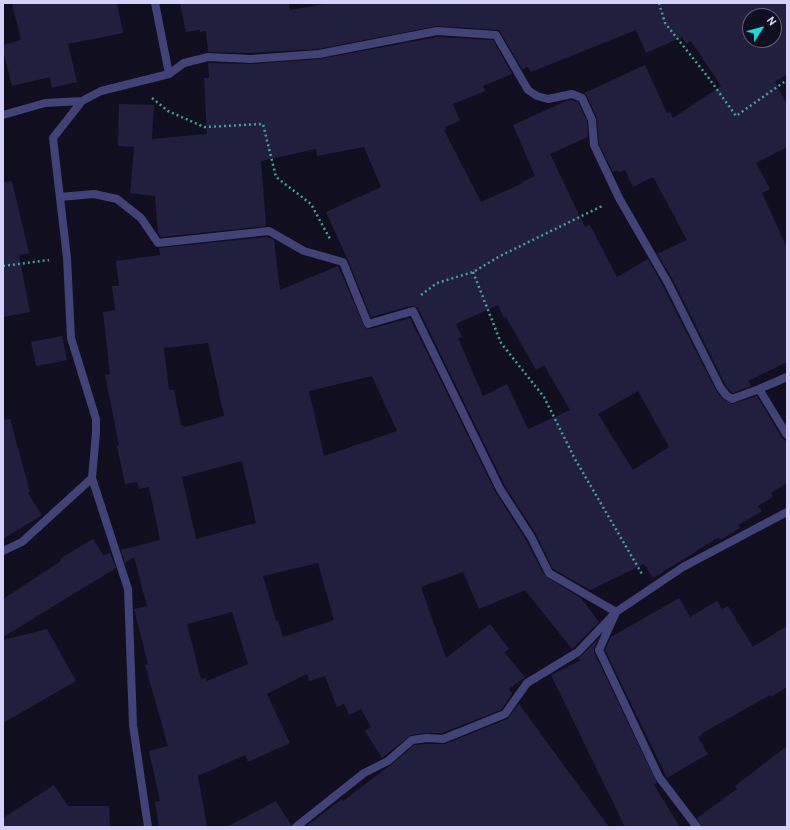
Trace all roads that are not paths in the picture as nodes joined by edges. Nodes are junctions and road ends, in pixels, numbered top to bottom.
1 (155, 3) edge
2 (169, 74) junction
3 (82, 101) junction
4 (3, 115) edge
5 (60, 197) junction
6 (787, 377) edge
7 (759, 389) junction
8 (787, 435) edge
9 (92, 478) junction
10 (787, 512) edge
11 (3, 552) edge
12 (616, 612) junction
13 (148, 827) edge
14 (296, 827) edge
15 (697, 827) edge

1 - 2 street
2 - 3 street
2 - 7 street
3 - 4 street
3 - 5 street
5 - 9 street
5 - 12 street
6 - 7 street
7 - 8 street
9 - 11 street
9 - 13 street
10 - 12 street
12 - 14 street
12 - 15 street

